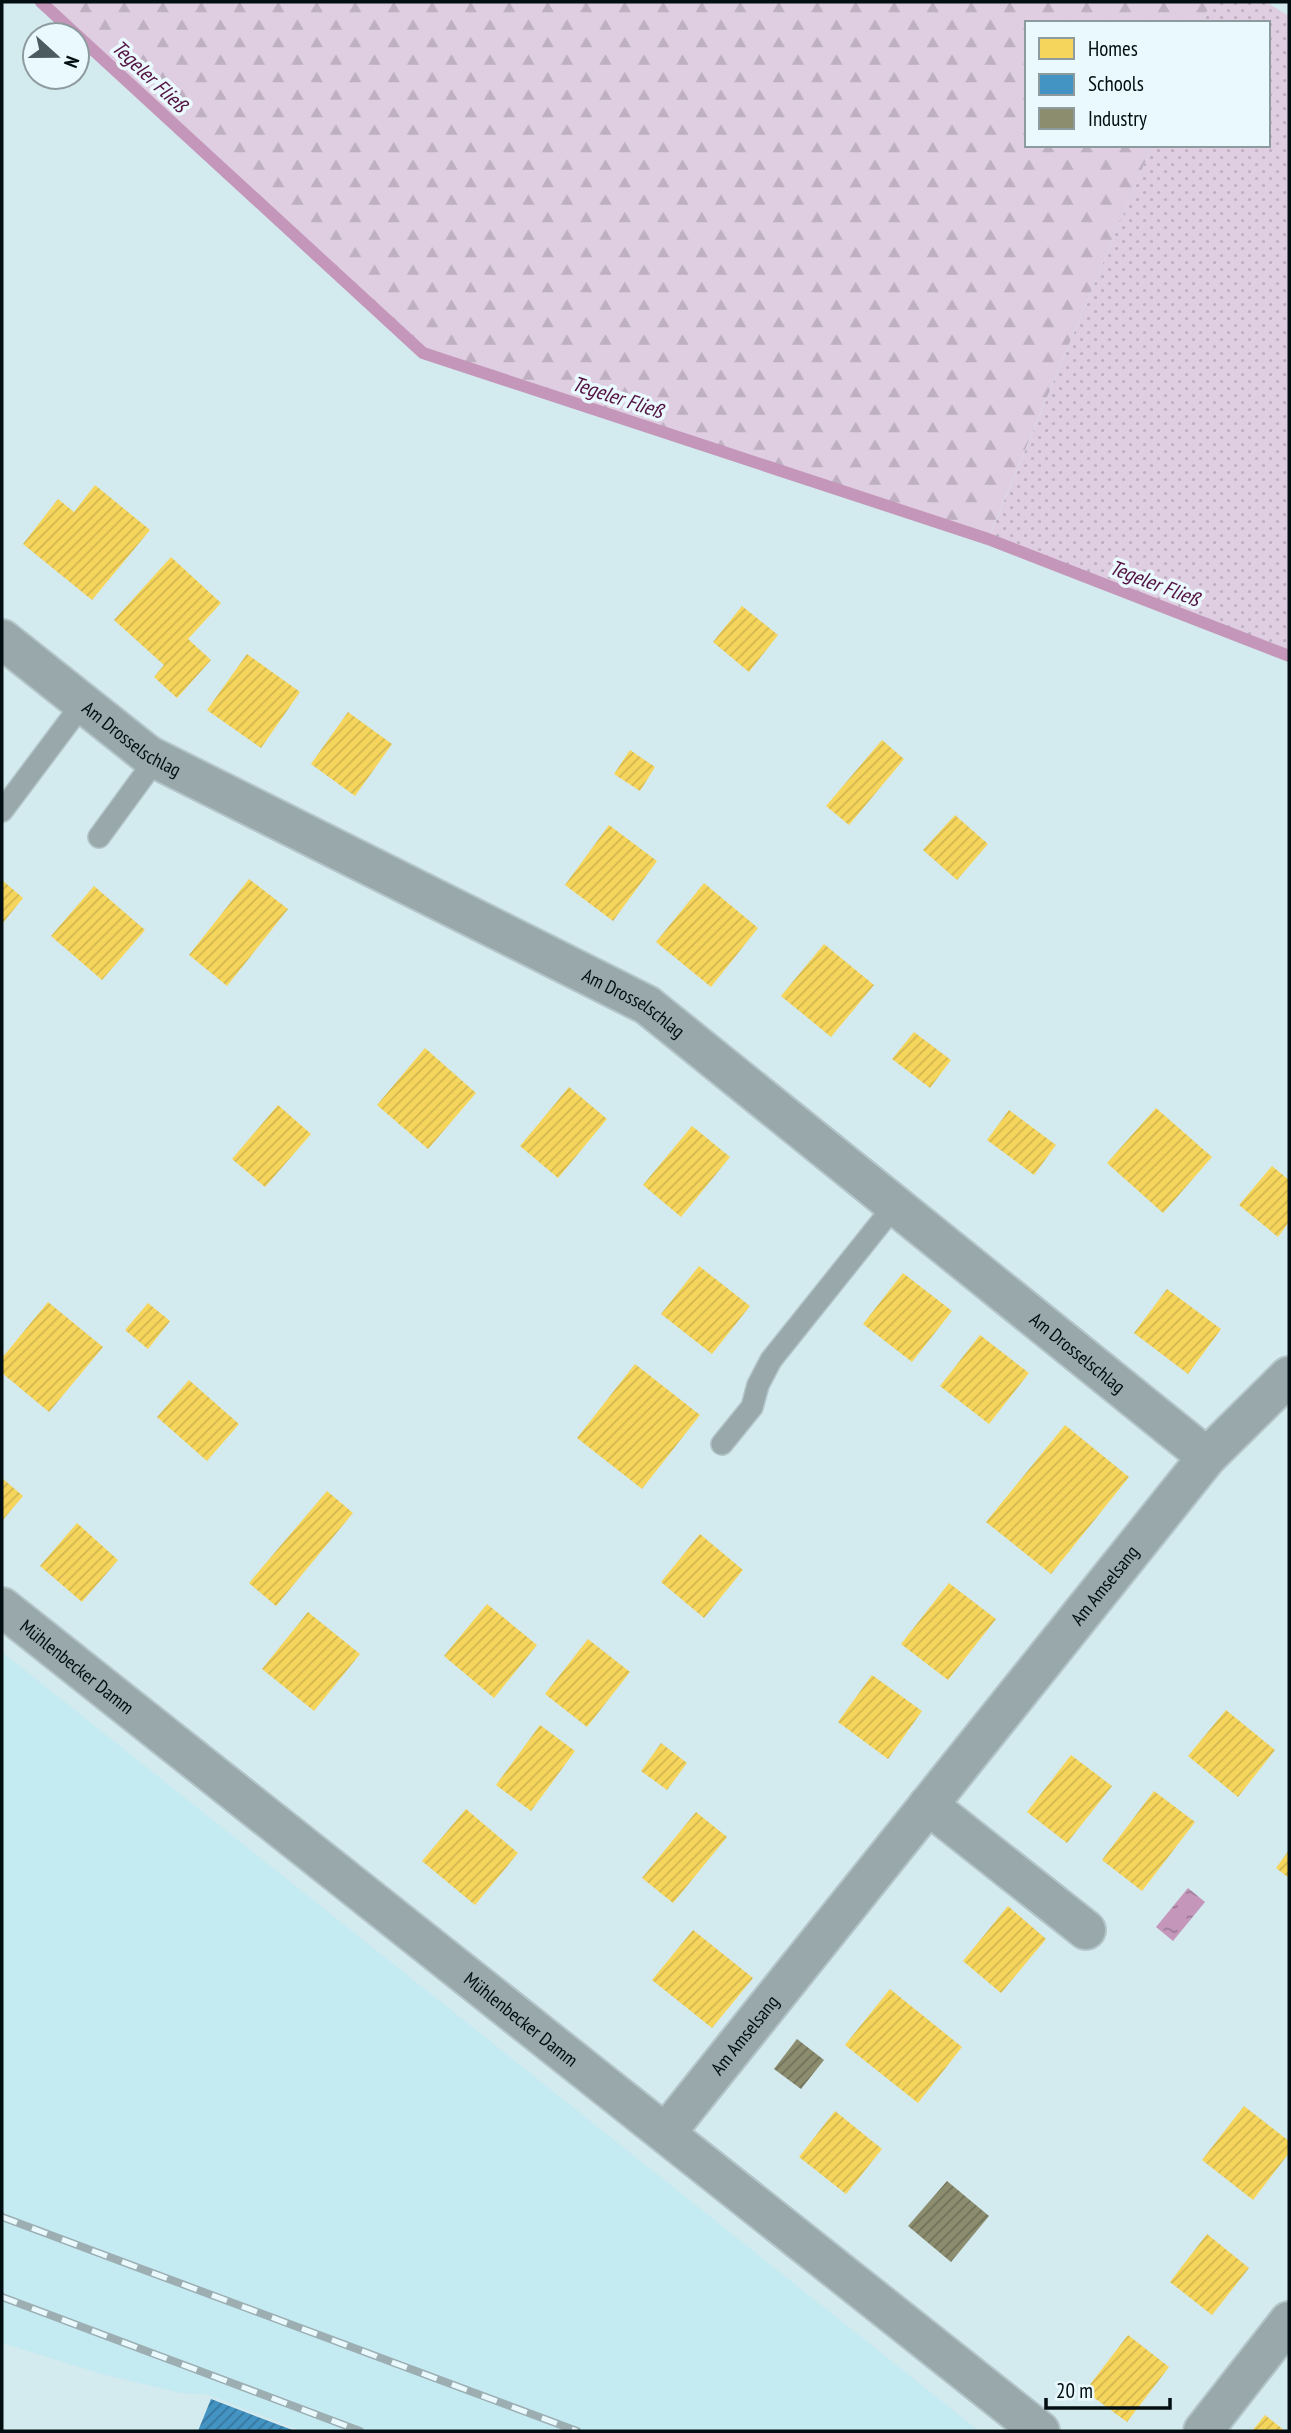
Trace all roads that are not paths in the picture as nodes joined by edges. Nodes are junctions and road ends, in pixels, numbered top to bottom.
1 (2, 639) edge
2 (82, 703) junction
3 (156, 759) junction
4 (2, 811) edge
5 (99, 837) dead end
6 (895, 1205) junction
7 (1289, 1376) edge
8 (722, 1444) dead end
9 (1207, 1457) junction
10 (2, 1607) edge
11 (928, 1805) junction
12 (1086, 1930) dead end
13 (669, 2135) junction
14 (1289, 2320) edge
15 (1040, 2431) edge
16 (1203, 2431) edge

1 - 2 street, Am Drosselschlag
2 - 3 street, Am Drosselschlag
2 - 4 lane
3 - 5 lane
3 - 6 street, Am Drosselschlag
6 - 8 lane
6 - 9 street, Am Drosselschlag
7 - 9 street, Am Amselsang
9 - 11 street, Am Amselsang
10 - 13 street, Mühlenbecker Damm
11 - 12 street
11 - 13 street, Am Amselsang
13 - 15 street, Mühlenbecker Damm
14 - 16 street

